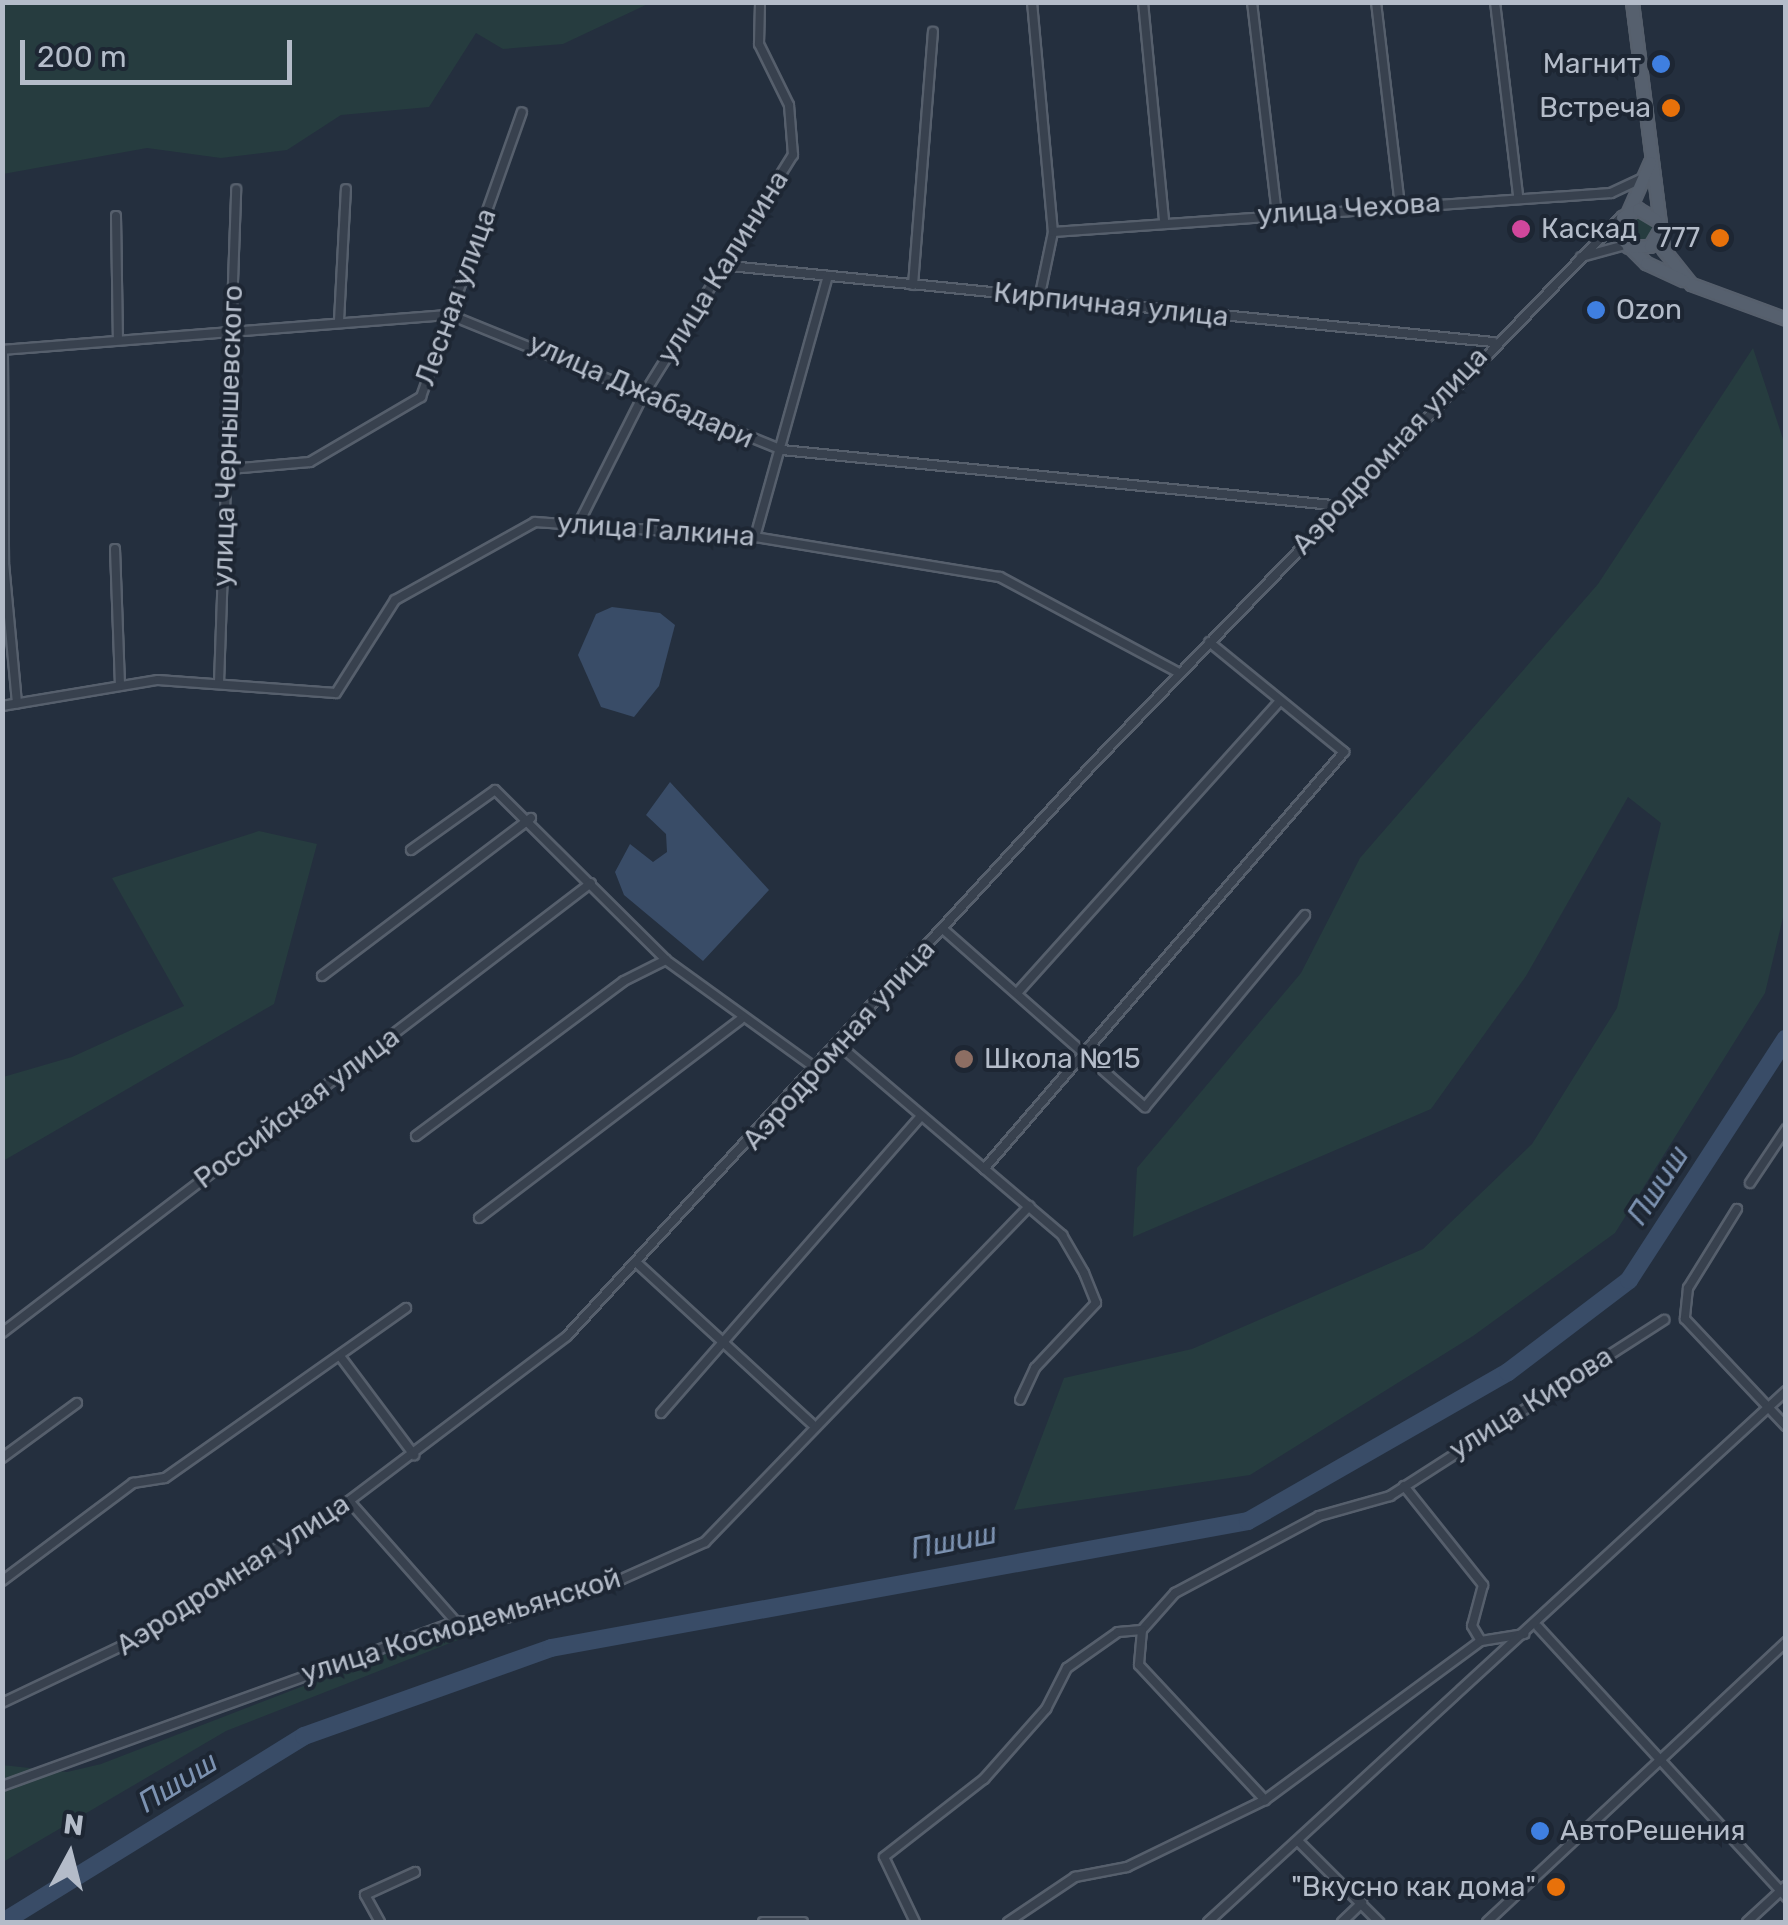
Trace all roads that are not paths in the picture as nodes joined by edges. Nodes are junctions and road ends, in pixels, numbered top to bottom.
1 (760, 2) edge
2 (1032, 2) edge
3 (1142, 2) edge
4 (1252, 2) edge
5 (1376, 2) edge
6 (1495, 2) edge
7 (1632, 2) edge
8 (933, 32) dead end
9 (522, 112) dead end
10 (1652, 158) junction
11 (1643, 178) junction
12 (236, 189) dead end
13 (346, 189) dead end
14 (1518, 196) junction
15 (1400, 206) junction
16 (1276, 214) junction
17 (116, 216) dead end
18 (1622, 217) junction
19 (1164, 220) junction
20 (1659, 226) junction
21 (1053, 232) junction
22 (1625, 245) junction
23 (1572, 260) junction
24 (730, 266) junction
25 (828, 276) junction
26 (1691, 284) junction
27 (913, 286) junction
28 (1040, 299) junction
29 (450, 315) junction
30 (1786, 319) edge
31 (339, 321) junction
32 (231, 330) junction
33 (118, 340) junction
34 (1493, 342) junction
35 (3, 350) edge
36 (644, 394) junction
37 (782, 450) junction
38 (230, 469) junction
39 (1342, 506) junction
40 (580, 521) junction
41 (755, 536) junction
42 (115, 549) dead end
43 (1210, 642) junction
44 (1179, 674) junction
45 (218, 683) junction
46 (120, 686) junction
47 (1279, 702) junction
48 (17, 703) junction
49 (2, 706) edge
50 (531, 818) junction
51 (411, 850) dead end
52 (591, 883) junction
53 (1306, 915) dead end
54 (944, 930) junction
55 (666, 960) junction
56 (322, 976) dead end
57 (1017, 993) junction
58 (740, 1020) junction
59 (840, 1046) junction
60 (1085, 1056) junction
61 (818, 1070) junction
62 (921, 1116) junction
63 (1786, 1128) edge
64 (416, 1136) dead end
65 (984, 1169) junction
66 (1750, 1182) dead end
67 (1030, 1206) junction
68 (1737, 1209) dead end
69 (479, 1218) dead end
70 (638, 1264) junction
71 (406, 1308) dead end
72 (1664, 1320) dead end
73 (2, 1333) edge
74 (728, 1344) junction
75 (340, 1356) junction
76 (1786, 1391) edge
77 (1020, 1400) dead end
78 (77, 1403) dead end
79 (1768, 1407) junction
80 (660, 1413) dead end
81 (812, 1424) junction
82 (1786, 1426) edge
83 (414, 1456) junction
84 (2, 1458) edge
85 (1404, 1486) junction
86 (349, 1502) junction
87 (2, 1581) edge
88 (456, 1622) junction
89 (1538, 1627) junction
90 (1142, 1630) junction
91 (1526, 1634) junction
92 (1481, 1640) junction
93 (1786, 1642) edge
94 (2, 1702) edge
95 (1660, 1760) junction
96 (2, 1786) edge
97 (1265, 1800) junction
98 (1298, 1841) junction
99 (415, 1872) dead end
100 (1784, 1891) edge
101 (1362, 1903) junction
102 (380, 1922) edge
103 (764, 1922) edge
104 (804, 1922) edge
105 (915, 1922) edge
106 (1008, 1922) edge
107 (1208, 1922) edge
108 (1342, 1922) edge
109 (1378, 1922) edge
110 (1487, 1922) edge
111 (1748, 1922) edge

1 - 24 street, улица Калинина
2 - 21 street
3 - 19 street
4 - 16 street
5 - 15 street
6 - 14 street
7 - 10 main road
8 - 27 street
9 - 29 street, Лесная улица
10 - 11 main road
10 - 20 main road
11 - 14 street, улица Чехова
11 - 18 main road
12 - 32 street, улица Чернышевского
13 - 31 street
14 - 15 street, улица Чехова
15 - 16 street, улица Чехова
16 - 19 street, улица Чехова
17 - 33 street
18 - 20 main road
18 - 22 main road
18 - 23 street, Аэродромная улица
19 - 21 street, улица Чехова
20 - 22 main road
20 - 26 main road
21 - 28 street
22 - 23 street
22 - 26 main road
23 - 34 street, Аэродромная улица
24 - 25 street, Кирпичная улица
24 - 36 street, улица Калинина
25 - 27 street, Кирпичная улица
25 - 37 street
26 - 30 main road
27 - 28 street, Кирпичная улица
28 - 34 street, Кирпичная улица
29 - 31 street, улица Джабадари
29 - 36 street, улица Джабадари
29 - 38 street, Лесная улица
31 - 32 street, улица Джабадари
32 - 33 street, улица Джабадари
32 - 38 street, улица Чернышевского
33 - 35 street, улица Джабадари
34 - 39 street, Аэродромная улица
35 - 48 street
36 - 37 street, улица Джабадари
36 - 40 street, улица Калинина
37 - 39 street, улица Джабадари
37 - 41 street
38 - 45 street, улица Чернышевского
39 - 43 street, Аэродромная улица
40 - 41 street, улица Галкина
40 - 45 street, улица Галкина
41 - 44 street, улица Галкина
42 - 46 street
43 - 44 street, Аэродромная улица
43 - 47 street
44 - 54 street, Аэродромная улица
45 - 46 street, улица Галкина
46 - 48 street, улица Галкина
47 - 57 street
47 - 60 street
48 - 49 street, улица Галкина
50 - 51 street
50 - 52 street
50 - 56 street
52 - 55 street
52 - 73 street, Российская улица
53 - 60 street
54 - 57 street
54 - 59 street, Аэродромная улица
55 - 58 street
55 - 64 street
57 - 60 street
58 - 61 street
58 - 69 street
59 - 61 street, Аэродромная улица
59 - 62 street
60 - 65 street
61 - 70 street, Аэродромная улица
62 - 65 street
62 - 74 street
63 - 66 street
65 - 67 street
67 - 77 street
67 - 81 street, улица Космодемьянской
68 - 79 street
70 - 74 street
70 - 83 street, Аэродромная улица
71 - 75 street
72 - 85 street, улица Кирова
74 - 80 street
74 - 81 street
75 - 83 street
75 - 87 street
76 - 79 street
78 - 84 street
79 - 82 street
79 - 89 street
81 - 88 street, улица Космодемьянской
83 - 86 street, Аэродромная улица
85 - 90 street, улица Кирова
85 - 92 street
86 - 88 street
86 - 94 street, Аэродромная улица
88 - 96 street, улица Космодемьянской
89 - 91 street
89 - 95 street
90 - 97 street
90 - 105 street
91 - 92 street
91 - 98 street
92 - 97 street
93 - 95 street
95 - 100 street
95 - 110 street
97 - 106 street
98 - 101 street
98 - 107 street
99 - 102 street
100 - 111 street
101 - 108 street
101 - 109 street
103 - 104 street

